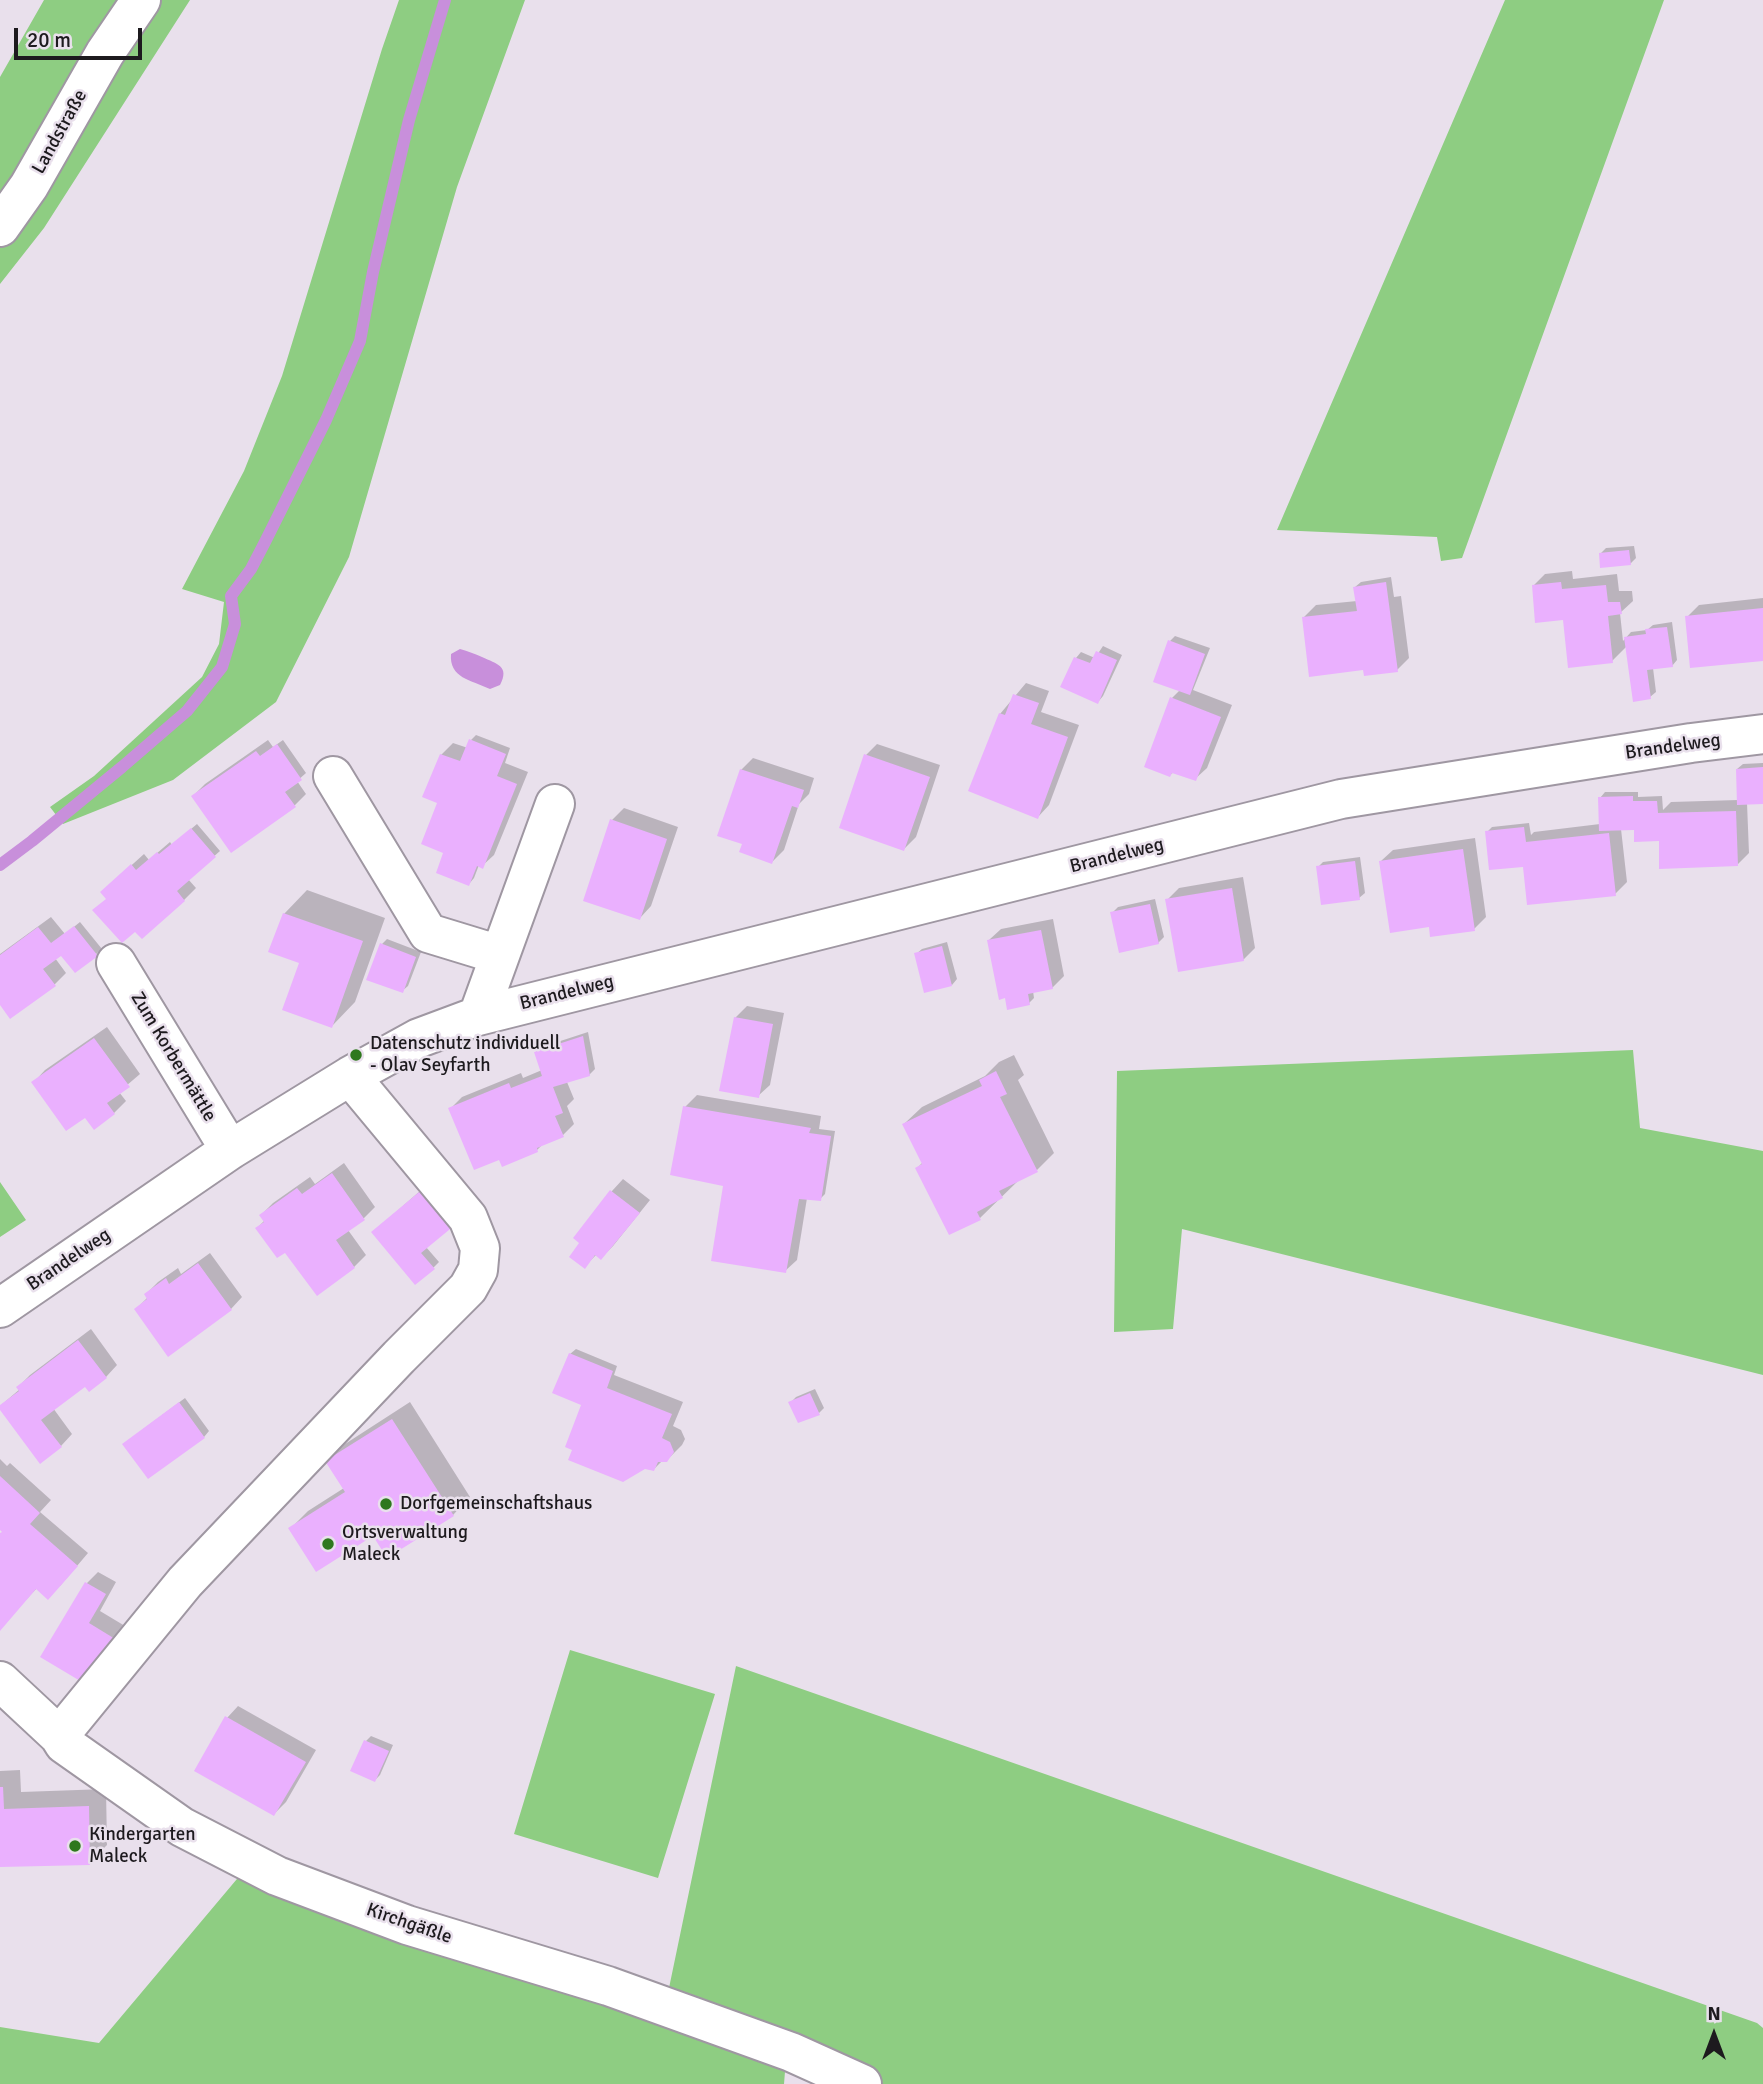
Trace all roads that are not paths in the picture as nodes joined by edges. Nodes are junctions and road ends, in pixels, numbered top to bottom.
1 (141, 0) edge
2 (0, 227) edge
3 (1763, 734) edge
4 (333, 776) dead end
5 (555, 804) dead end
6 (500, 955) junction
7 (116, 963) dead end
8 (478, 1016) junction
9 (350, 1076) junction
10 (230, 1150) junction
11 (0, 1308) edge
12 (0, 1681) edge
13 (59, 1737) junction
14 (862, 2084) edge

1 - 2 street, Landstraße
3 - 8 street, Brandelweg
4 - 6 street
5 - 6 street
6 - 8 street
7 - 10 street, Zum Korbermättle
8 - 9 street, Brandelweg
9 - 10 street, Brandelweg
9 - 13 street
10 - 11 street, Brandelweg
12 - 13 street, Kirchgäßle
13 - 14 street, Kirchgäßle

